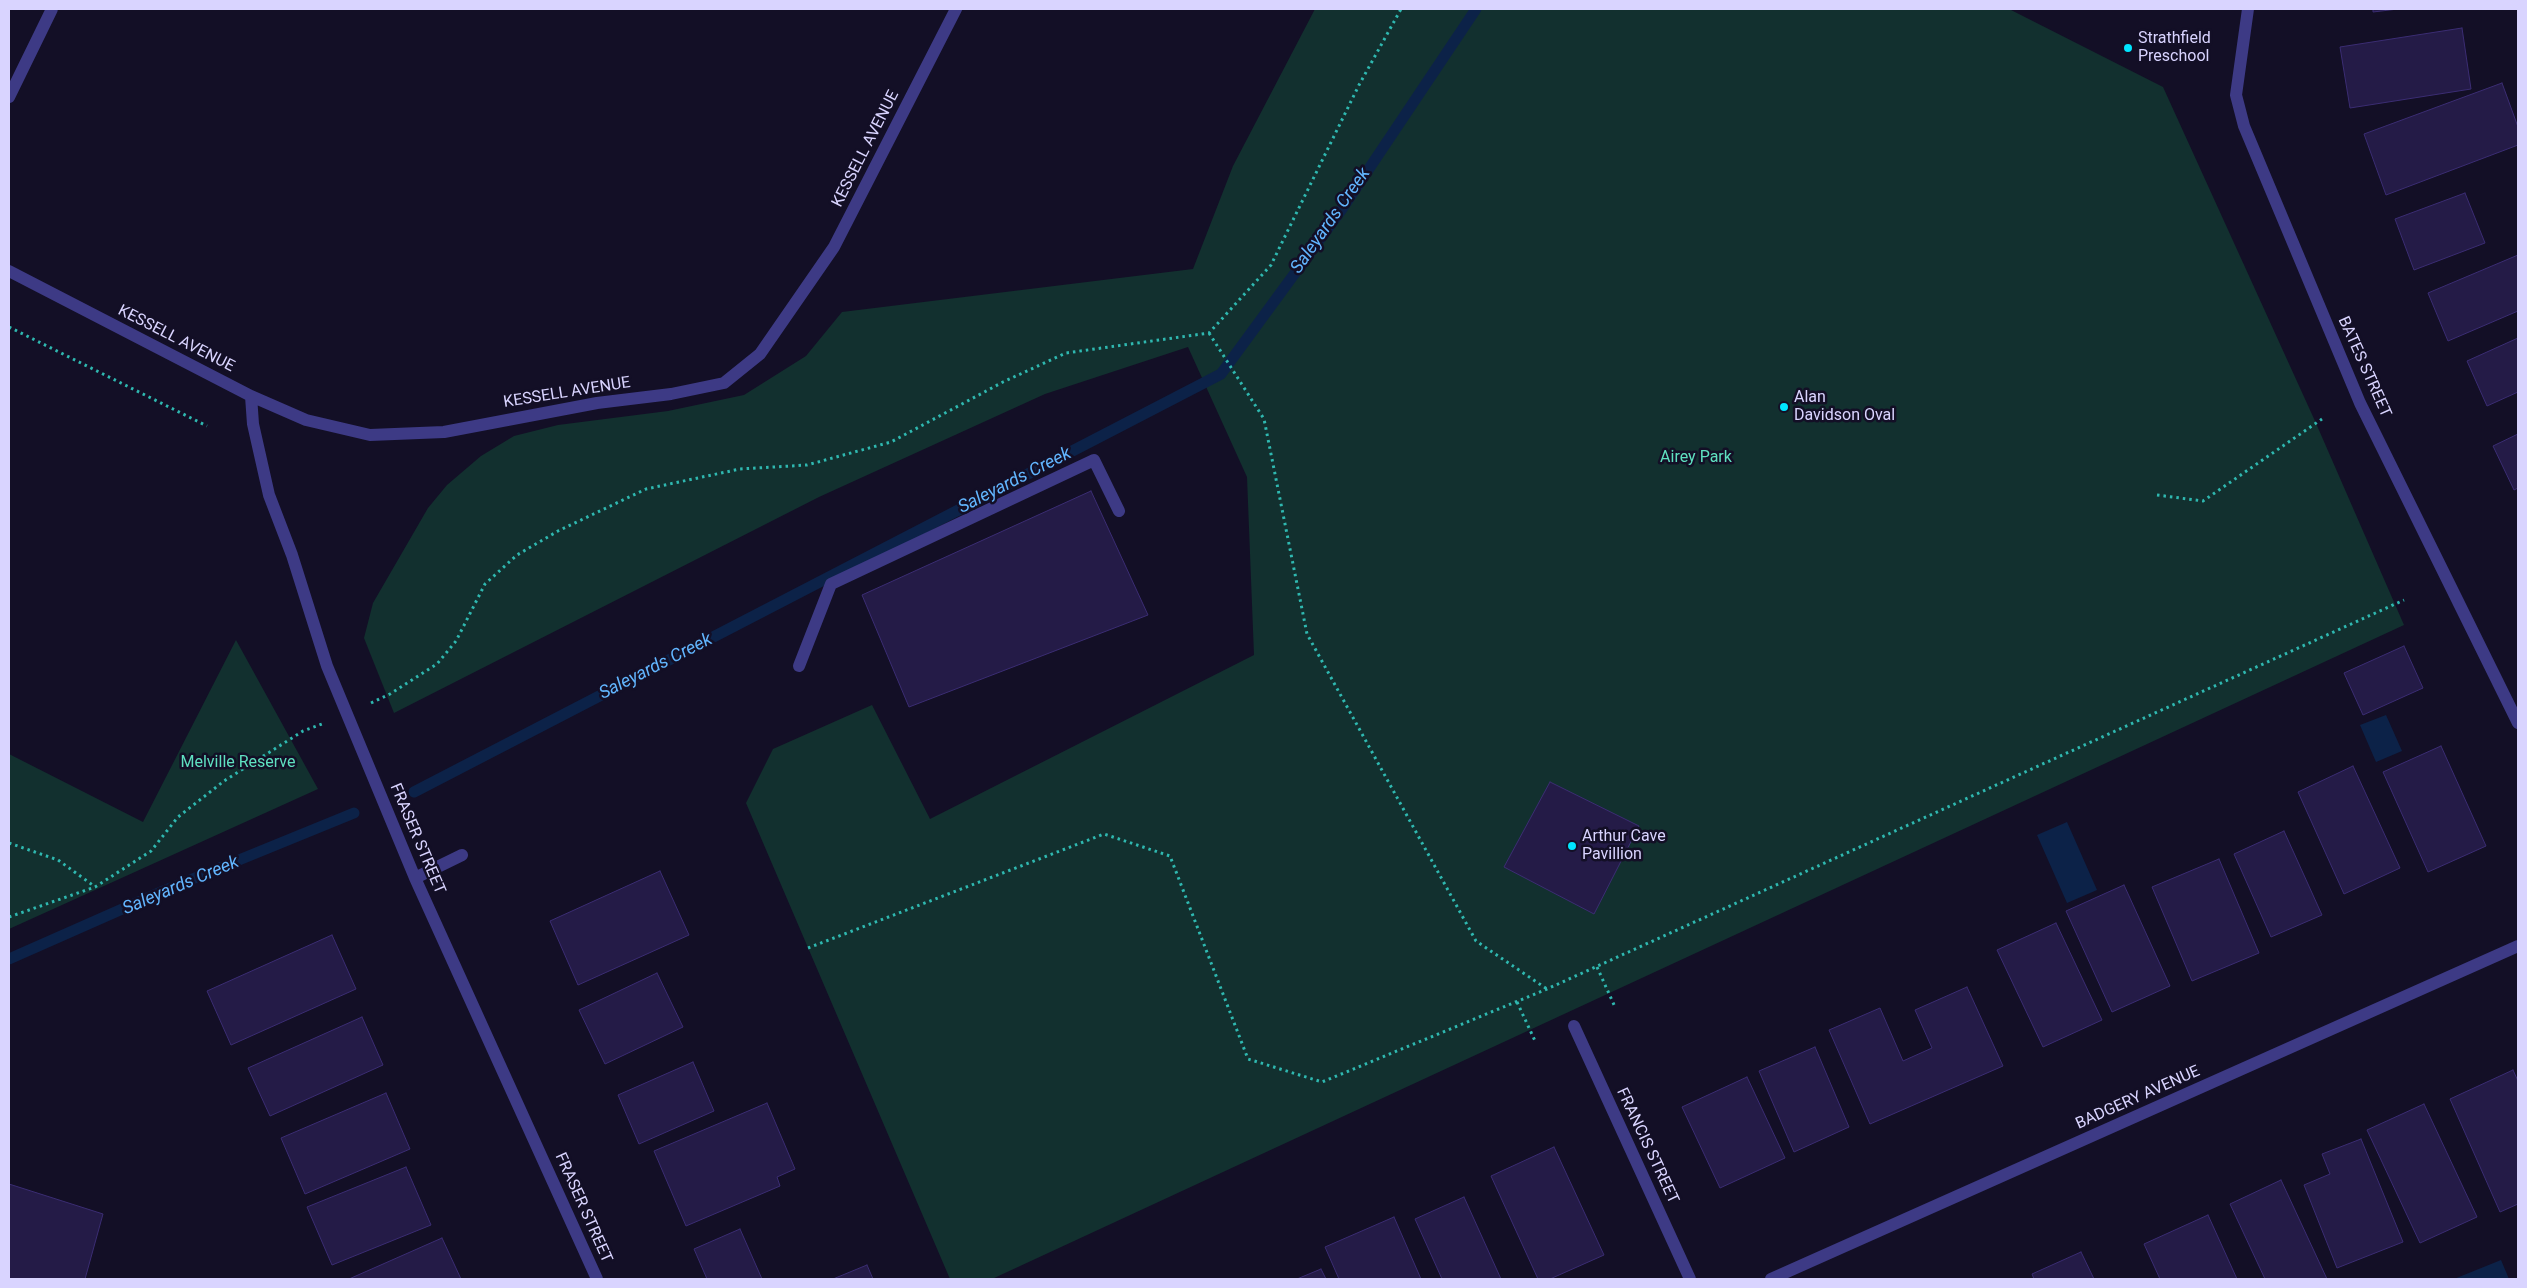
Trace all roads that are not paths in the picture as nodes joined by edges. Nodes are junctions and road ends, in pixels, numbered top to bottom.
1 (52, 9) edge
2 (956, 9) edge
3 (2248, 9) edge
4 (9, 97) edge
5 (9, 271) edge
6 (251, 396) junction
7 (1119, 511) dead end
8 (799, 666) dead end
9 (2518, 723) edge
10 (462, 855) dead end
11 (415, 878) junction
12 (2518, 946) edge
13 (1574, 1026) dead end
14 (597, 1279) edge
15 (1690, 1279) edge
16 (1771, 1279) edge

1 - 4 street
2 - 6 street, KESSELL AVENUE
3 - 9 street, BATES STREET
5 - 6 street, KESSELL AVENUE
6 - 11 street, FRASER STREET
7 - 8 street
10 - 11 street
11 - 14 street, FRASER STREET
12 - 16 street, BADGERY AVENUE
13 - 15 street, FRANCIS STREET

